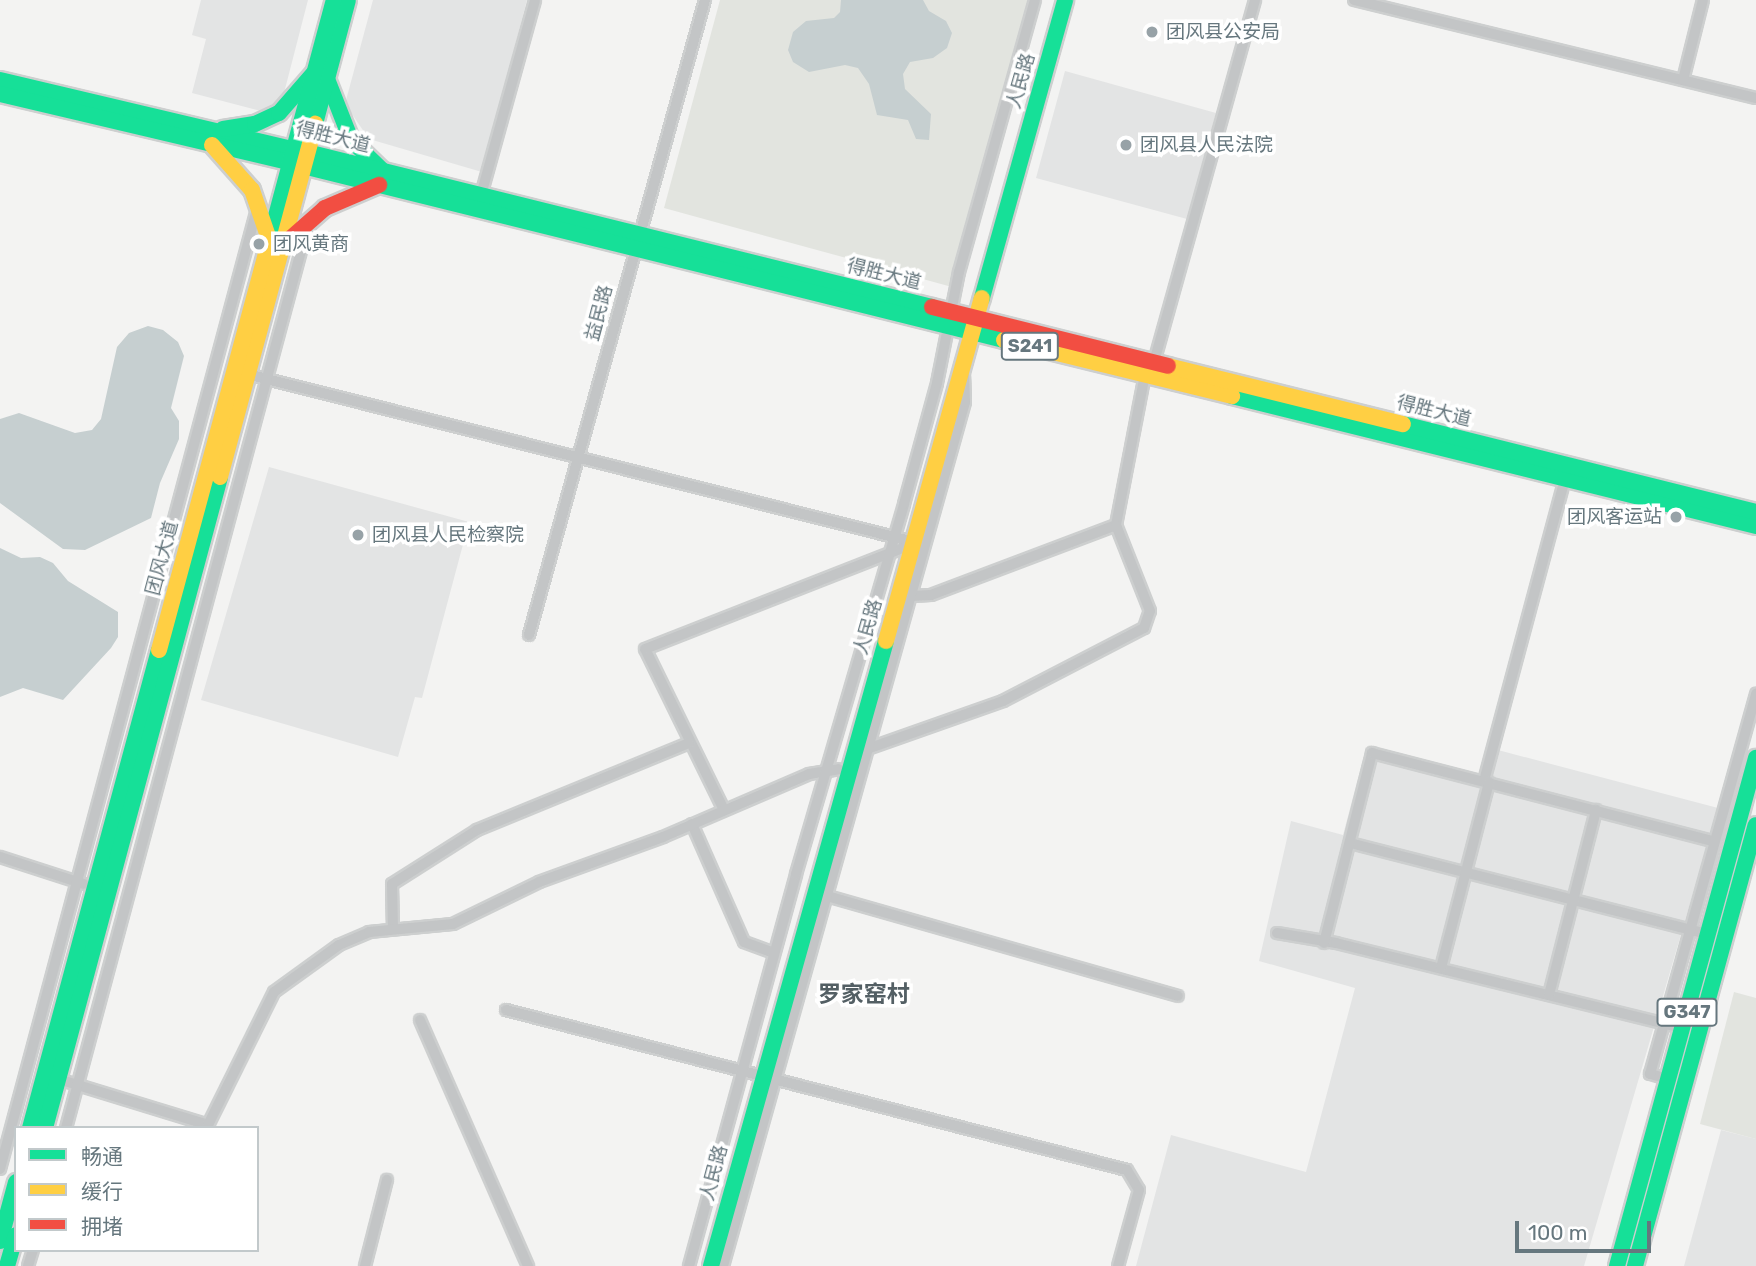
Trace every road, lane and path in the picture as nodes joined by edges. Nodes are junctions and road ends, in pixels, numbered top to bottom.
1 (334, 0) edge
2 (348, 0) edge
3 (534, 0) edge
4 (705, 0) edge
5 (1035, 0) edge
6 (1055, 0) edge
7 (1065, 0) edge
8 (1255, 0) edge
9 (1354, 0) edge
10 (1703, 0) edge
11 (320, 76) junction
12 (0, 80) edge
13 (1683, 80) junction
14 (0, 94) edge
15 (1756, 98) edge
16 (211, 137) junction
17 (298, 158) junction
18 (383, 179) junction
19 (481, 195) junction
20 (259, 202) junction
21 (309, 220) junction
22 (637, 241) junction
23 (275, 244) junction
24 (963, 322) junction
25 (964, 364) junction
26 (1149, 368) junction
27 (247, 374) junction
28 (267, 379) junction
29 (578, 457) junction
30 (1564, 479) junction
31 (1752, 516) edge
32 (1116, 525) junction
33 (1756, 533) edge
34 (898, 545) junction
35 (910, 596) junction
36 (529, 635) dead end
37 (1756, 694) edge
38 (689, 743) junction
39 (860, 752) junction
40 (1756, 758) edge
41 (832, 770) junction
42 (1486, 781) junction
43 (724, 810) junction
44 (1596, 810) junction
45 (692, 824) junction
46 (1756, 825) edge
47 (1712, 841) junction
48 (1350, 844) junction
49 (0, 857) edge
50 (1465, 873) junction
51 (79, 882) junction
52 (95, 888) junction
53 (820, 894) junction
54 (1573, 900) junction
55 (393, 929) junction
56 (1688, 929) junction
57 (1277, 933) dead end
58 (1708, 934) junction
59 (1324, 943) junction
60 (774, 953) junction
61 (1440, 968) junction
62 (1549, 995) junction
63 (1178, 996) dead end
64 (506, 1010) dead end
65 (420, 1020) dead end
66 (1664, 1023) junction
67 (1682, 1028) junction
68 (759, 1073) junction
69 (58, 1079) junction
70 (1668, 1079) junction
71 (77, 1084) junction
72 (31, 1126) edge
73 (46, 1126) edge
74 (66, 1126) edge
75 (0, 1169) edge
76 (387, 1180) dead end
77 (14, 1189) edge
78 (0, 1241) edge
79 (14, 1242) edge
80 (7, 1266) edge
81 (365, 1266) edge
82 (528, 1266) edge
83 (689, 1266) edge
84 (701, 1266) edge
85 (711, 1266) edge
86 (723, 1266) edge
87 (1118, 1266) edge
88 (1617, 1266) edge
89 (1635, 1266) edge

1 - 11 main road, 团风大道
2 - 11 main road, 团风大道
3 - 19 street
4 - 22 street, 益民路
5 - 24 street
6 - 24 main road, 人民路
7 - 24 main road, 人民路
8 - 26 street
9 - 13 street
10 - 13 street
11 - 16 main road
11 - 17 main road, 团风大道
11 - 18 main road
12 - 16 main road, 得胜大道
13 - 15 street
14 - 16 main road, 得胜大道
16 - 17 main road, 得胜大道
16 - 20 main road
17 - 18 main road, 得胜大道 / S241
17 - 23 main road, 团风大道
18 - 19 main road, 得胜大道 / S241
18 - 21 main road
18 - 22 main road, 得胜大道 / S241
19 - 22 main road, 得胜大道 / S241
20 - 23 main road
20 - 51 street
21 - 23 main road
21 - 28 street
22 - 24 main road, 得胜大道 / S241
22 - 29 street, 益民路
23 - 27 main road, 团风大道
23 - 52 main road, 团风大道
24 - 25 main road, 人民路
24 - 26 main road, 得胜大道 / S241
24 - 34 main road, 人民路
25 - 35 street
25 - 39 main road, 人民路
26 - 30 main road, 得胜大道 / S241
26 - 31 main road, 得胜大道 / S241
26 - 32 street
27 - 28 street
27 - 69 main road, 团风大道
28 - 29 street
28 - 71 street
29 - 34 street
29 - 36 street, 益民路
30 - 31 main road, 得胜大道 / S241
30 - 42 street
31 - 33 main road
32 - 35 street
32 - 39 street
34 - 38 street
34 - 41 main road, 人民路
35 - 39 street
37 - 47 street
38 - 43 street
38 - 55 street
39 - 53 main road, 人民路
40 - 58 main road, G347
41 - 43 street
41 - 60 street
41 - 68 main road, 人民路
42 - 44 street
42 - 48 street
42 - 50 street
43 - 45 street
44 - 47 street
44 - 54 street
45 - 55 street
45 - 60 street
46 - 89 main road, G347
47 - 56 street
48 - 50 street
48 - 59 street
49 - 51 street
50 - 54 street
50 - 61 street
51 - 52 street
51 - 75 street
52 - 72 main road, 团风大道
53 - 63 street
53 - 68 main road, 人民路
54 - 56 street
54 - 62 street
55 - 71 street
56 - 58 street
56 - 66 street
57 - 59 street
58 - 67 main road, G347
59 - 61 street
60 - 68 street
61 - 62 street
62 - 66 street
64 - 68 street
65 - 82 street
66 - 67 street
66 - 70 street
67 - 70 main road, G347
68 - 83 street
68 - 84 main road, 人民路
68 - 85 main road, 人民路
68 - 86 street
68 - 87 street
69 - 71 street
69 - 73 main road, 团风大道
70 - 88 main road, G347
71 - 74 street
76 - 81 street
77 - 78 main road
79 - 80 main road

